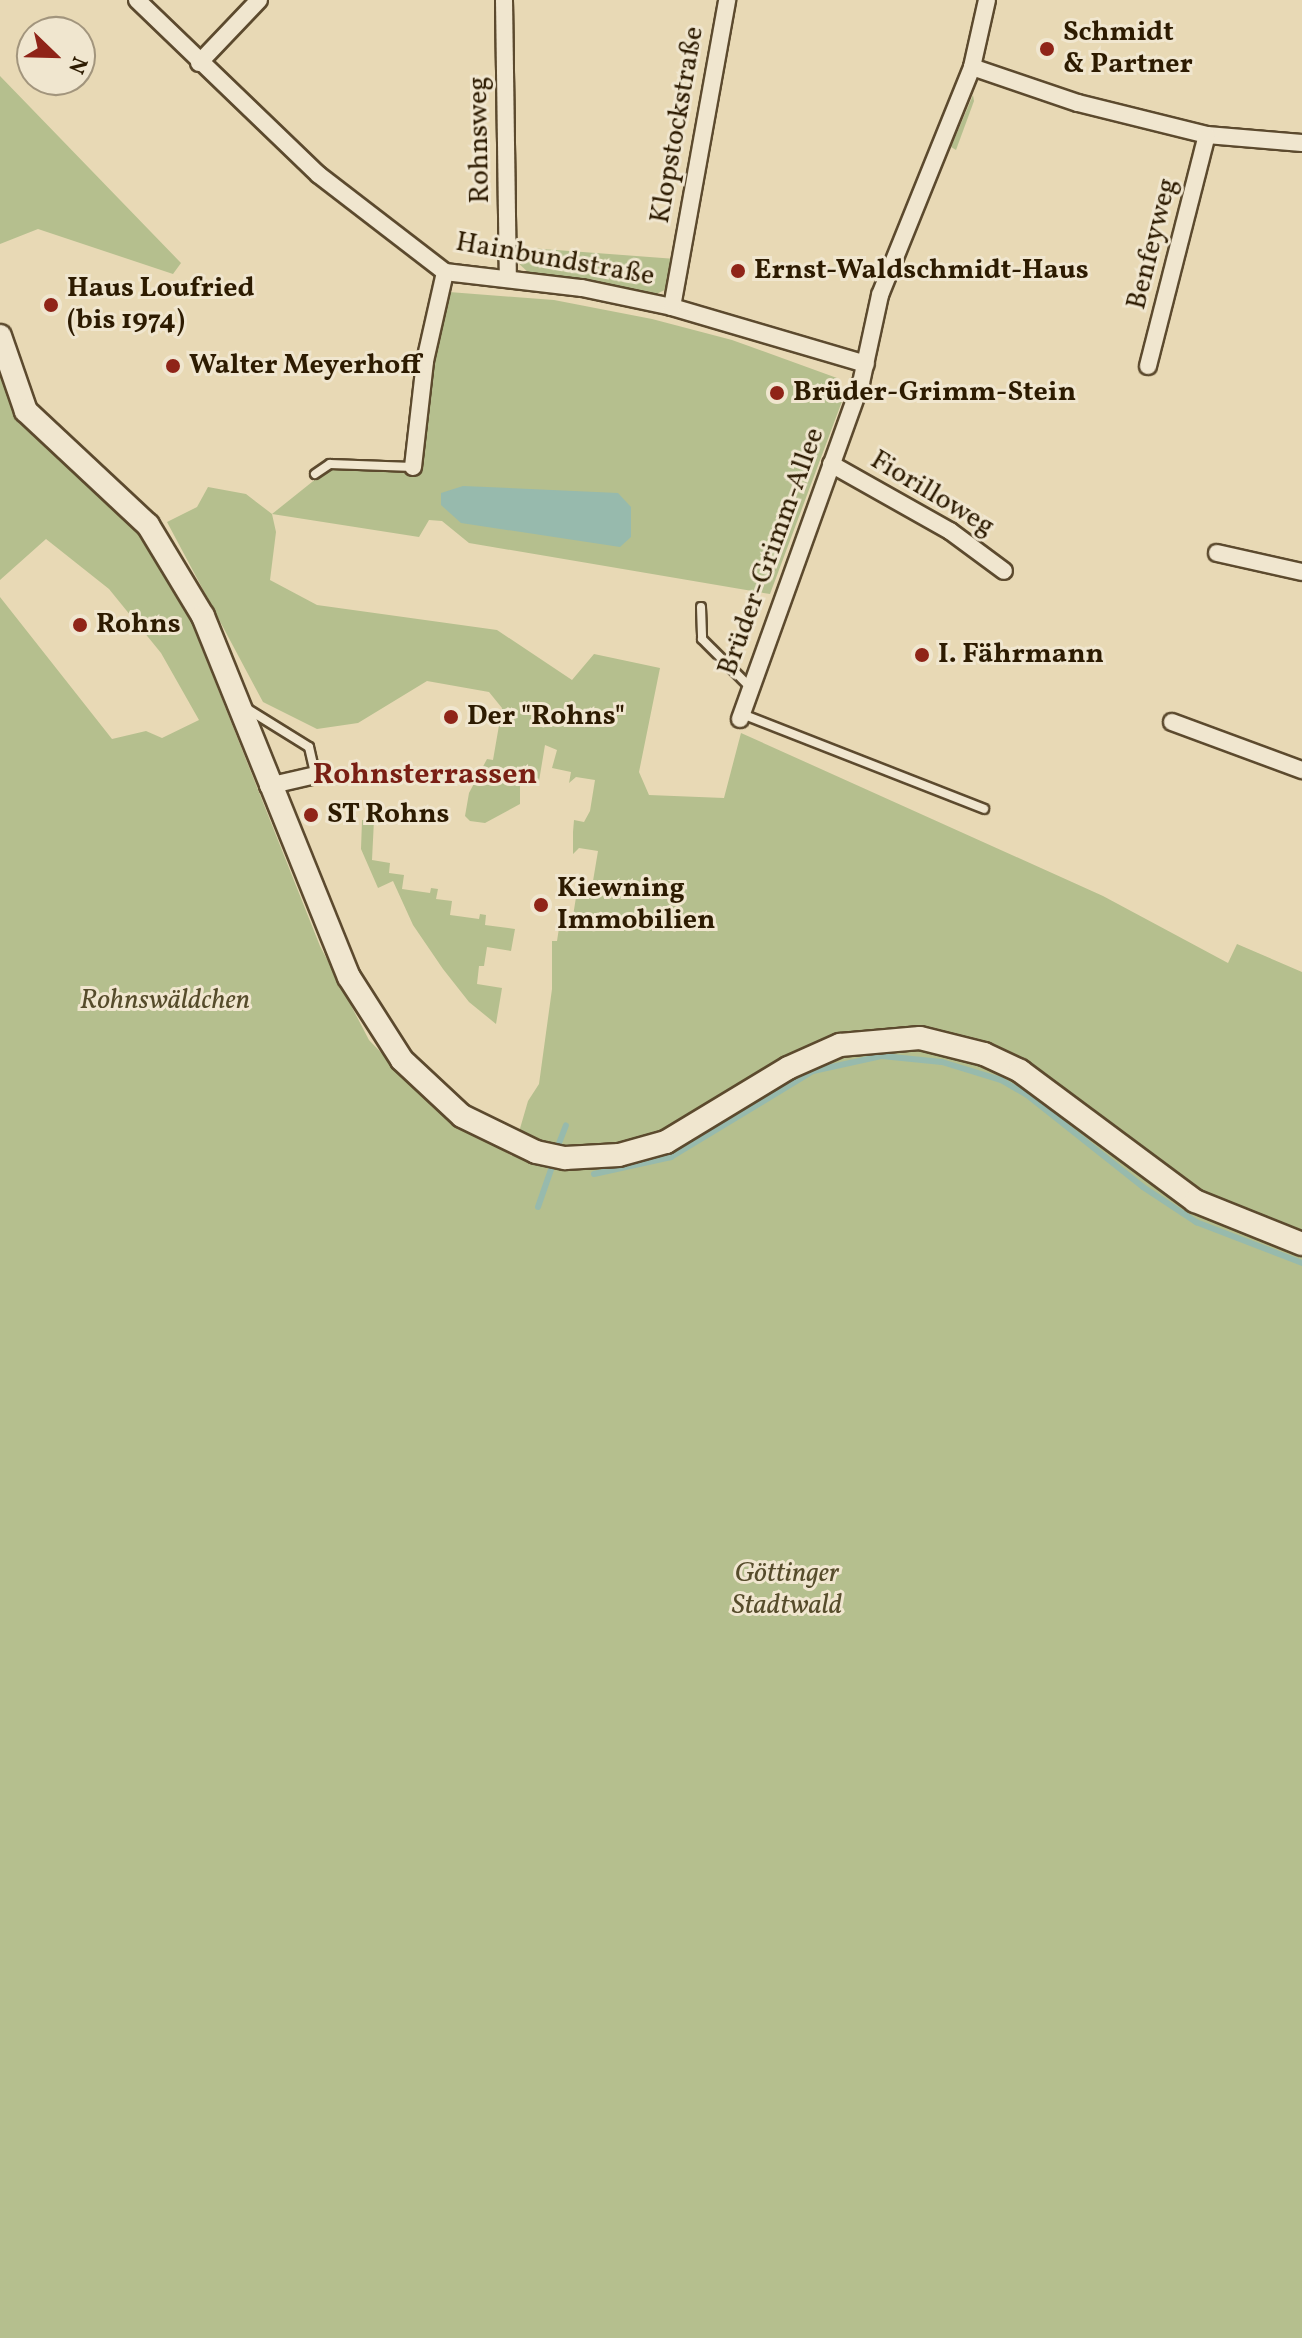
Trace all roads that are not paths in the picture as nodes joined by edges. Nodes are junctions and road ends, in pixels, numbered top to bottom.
1 (137, 0) edge
2 (259, 0) edge
3 (504, 0) edge
4 (727, 0) edge
5 (987, 0) edge
6 (199, 63) junction
7 (972, 67) junction
8 (1207, 135) junction
9 (1302, 143) edge
10 (445, 272) junction
11 (508, 278) junction
12 (672, 307) junction
13 (0, 336) edge
14 (866, 364) junction
15 (1148, 366) dead end
16 (831, 464) junction
17 (413, 467) joint
18 (315, 474) dead end
19 (1217, 553) dead end
20 (1004, 571) dead end
21 (1302, 572) edge
22 (701, 607) dead end
23 (750, 687) junction
24 (237, 703) junction
25 (741, 716) joint
26 (1172, 722) dead end
27 (1302, 770) edge
28 (316, 775) joint
29 (268, 786) junction
30 (984, 809) dead end
31 (1302, 1244) edge

1 - 6 street, Hainbundstraße
2 - 6 street
3 - 11 street, Rohnsweg
4 - 12 street, Klopstockstraße
5 - 7 street, Brüder-Grimm-Allee
6 - 10 street, Hainbundstraße
7 - 8 street
7 - 14 street, Brüder-Grimm-Allee
8 - 9 street
8 - 15 street, Benfeyweg
10 - 11 street, Hainbundstraße
10 - 17 street
11 - 12 street, Hainbundstraße
12 - 14 street, Hainbundstraße
13 - 24 street
14 - 16 street, Brüder-Grimm-Allee
16 - 20 street, Fiorilloweg
16 - 23 street, Brüder-Grimm-Allee
17 - 18 lane
19 - 21 street
22 - 23 lane
23 - 25 street, Brüder-Grimm-Allee
24 - 28 lane
24 - 29 street
25 - 30 lane, Brüder-Grimm-Allee
26 - 27 street
28 - 29 street
29 - 31 street

